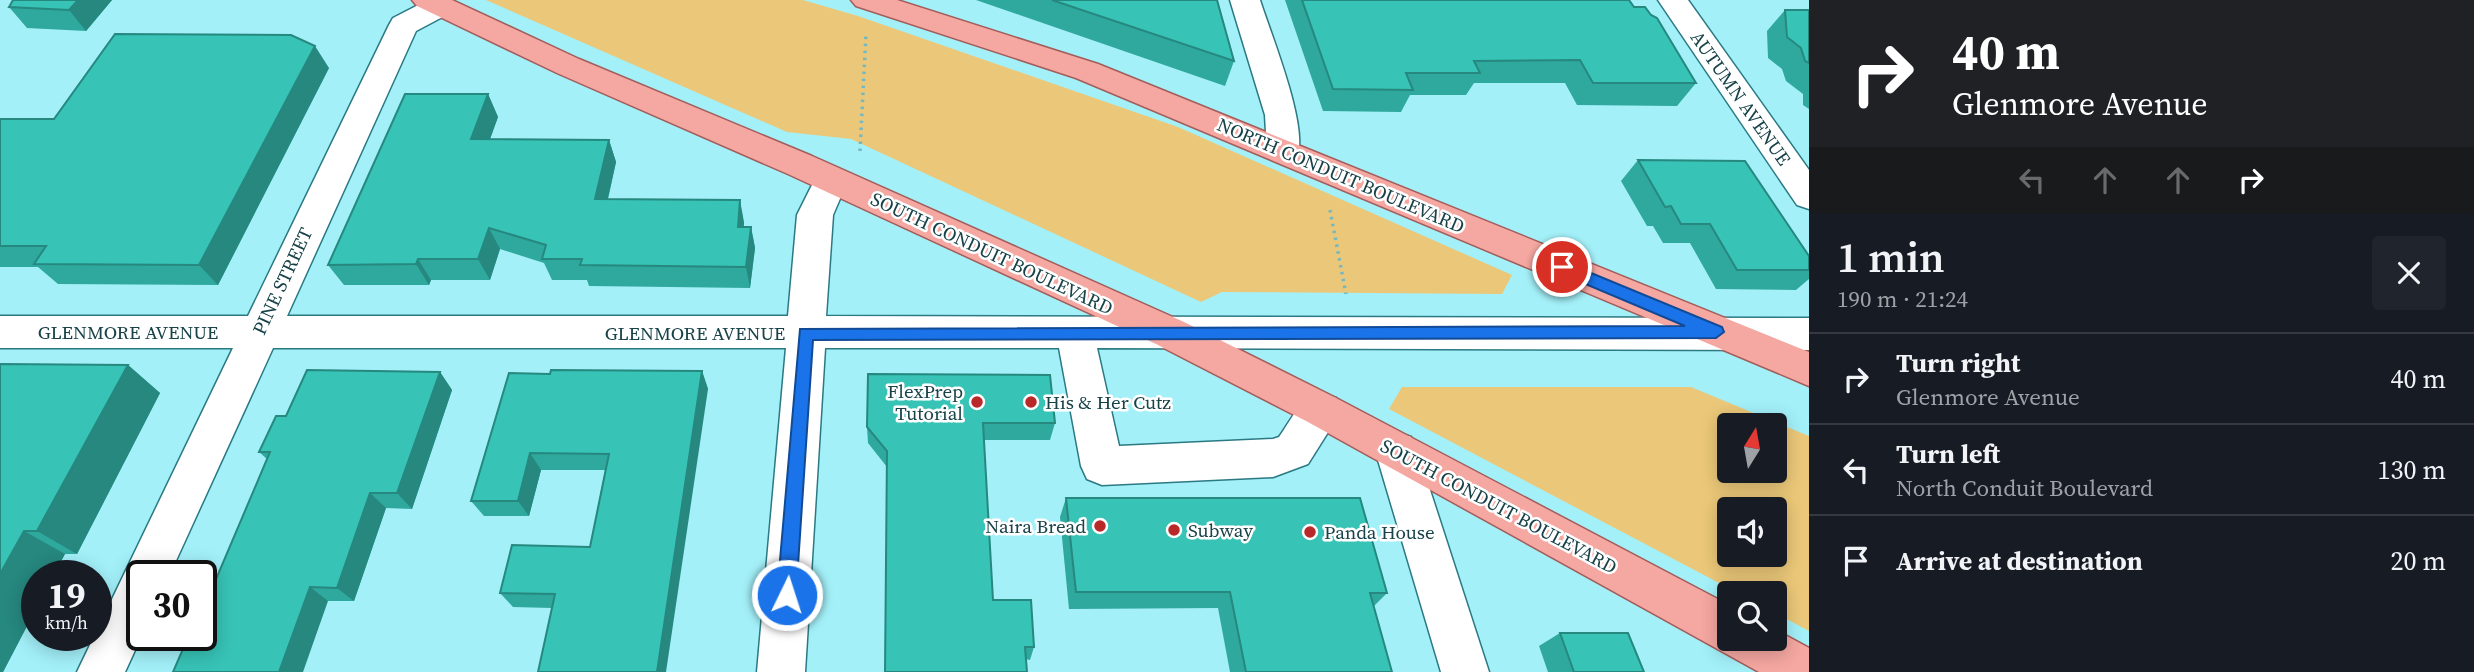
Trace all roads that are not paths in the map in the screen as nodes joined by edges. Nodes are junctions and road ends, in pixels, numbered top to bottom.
1 (1245, 0) edge
2 (1673, 0) edge
3 (434, 3) edge
4 (866, 13) edge
5 (1284, 150) junction
6 (845, 170) junction
7 (1809, 196) edge
8 (259, 331) junction
9 (0, 332) edge
10 (1716, 332) junction
11 (806, 333) junction
12 (1075, 333) junction
13 (1170, 333) junction
14 (1809, 334) edge
15 (1809, 369) edge
16 (1322, 410) junction
17 (1396, 450) junction
18 (153, 560) edge
19 (126, 618) edge
20 (1717, 624) edge
21 (1767, 651) edge
22 (101, 672) edge
23 (781, 672) edge
24 (1465, 672) edge
25 (1806, 672) edge

1 - 5 street
2 - 7 street, AUTUMN AVENUE
3 - 6 main road, SOUTH CONDUIT BOULEVARD
3 - 8 street, PINE STREET
4 - 5 main road, NORTH CONDUIT BOULEVARD
5 - 10 main road, NORTH CONDUIT BOULEVARD
6 - 11 street
6 - 13 main road, SOUTH CONDUIT BOULEVARD
8 - 9 street, GLENMORE AVENUE
8 - 11 street, GLENMORE AVENUE
8 - 18 street, PINE STREET
10 - 13 street, GLENMORE AVENUE
10 - 14 street, GLENMORE AVENUE
10 - 15 main road, NORTH CONDUIT BOULEVARD
11 - 12 street, GLENMORE AVENUE
11 - 23 street
12 - 13 street, GLENMORE AVENUE
12 - 16 street
13 - 16 main road, SOUTH CONDUIT BOULEVARD
16 - 17 main road, SOUTH CONDUIT BOULEVARD
17 - 20 main road, SOUTH CONDUIT BOULEVARD
17 - 24 street
19 - 22 street
21 - 25 main road

